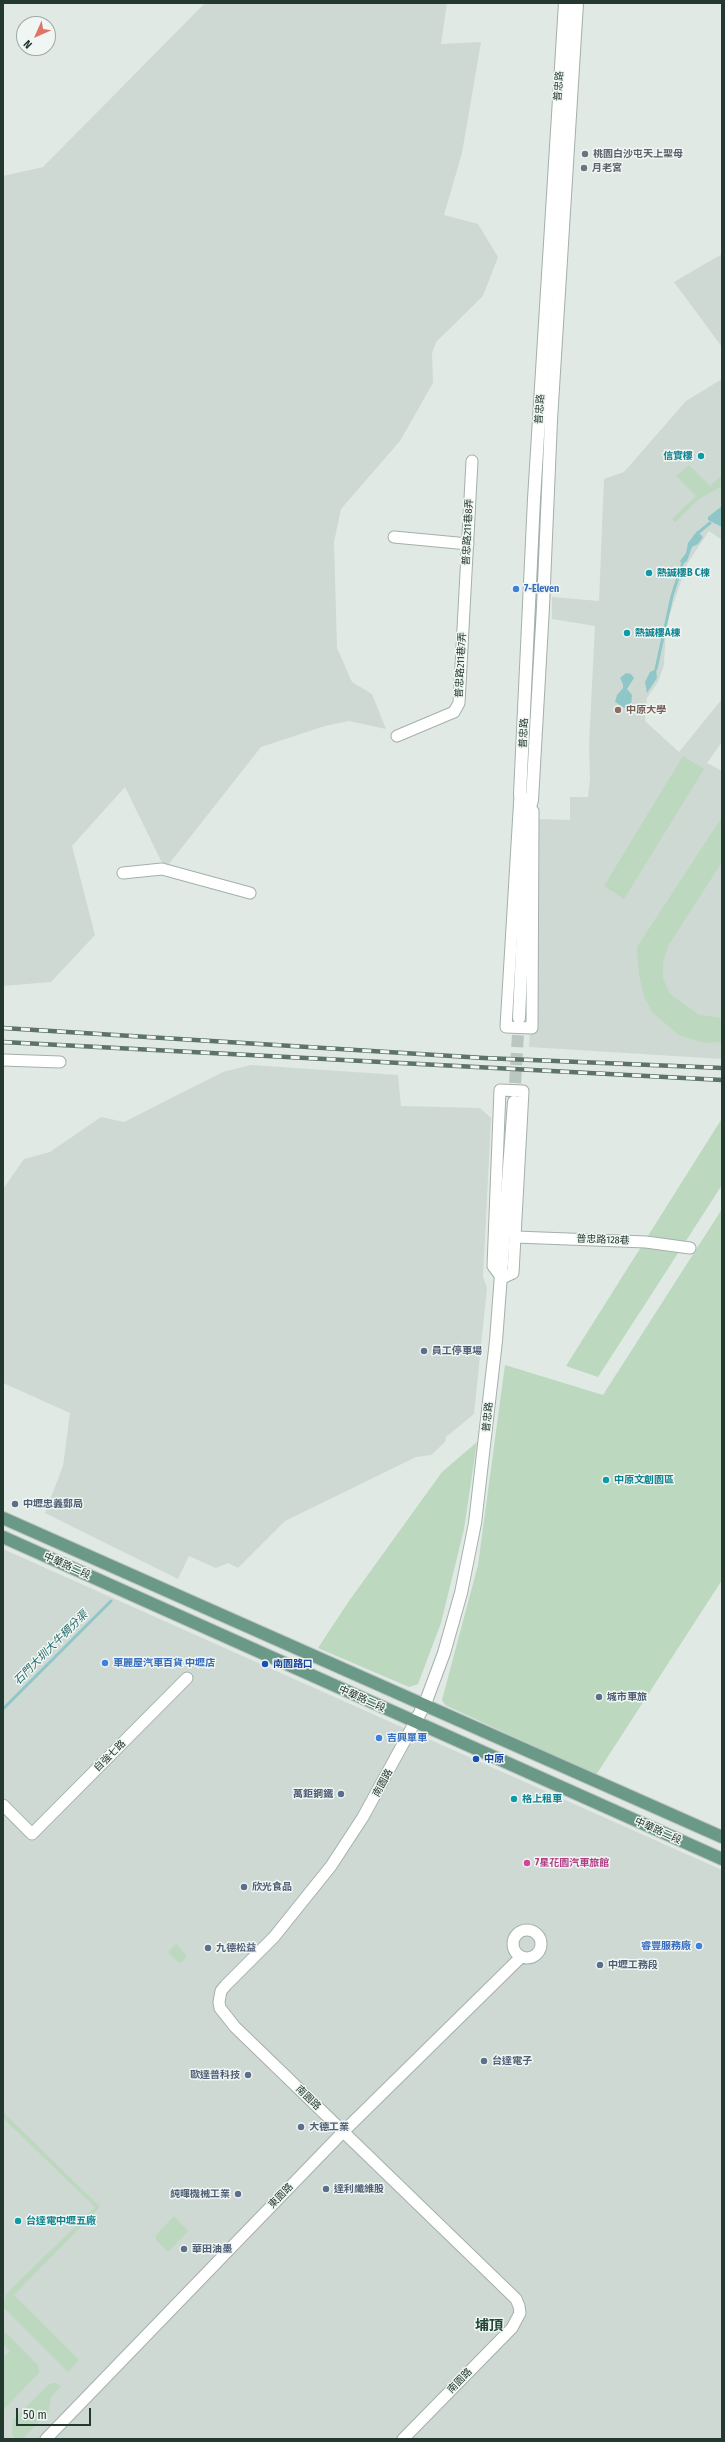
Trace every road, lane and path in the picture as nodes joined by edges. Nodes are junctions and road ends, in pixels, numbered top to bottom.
1 (565, 3) edge
2 (577, 3) edge
3 (472, 461) dead end
4 (394, 537) dead end
5 (468, 544) junction
6 (464, 603) joint
7 (397, 736) dead end
8 (520, 794) junction
9 (532, 800) junction
10 (528, 814) junction
11 (123, 873) dead end
12 (250, 893) dead end
13 (519, 1018) tunnel mouth
14 (3, 1060) edge
15 (60, 1062) dead end
16 (514, 1102) tunnel mouth
17 (516, 1237) junction
18 (690, 1248) dead end
19 (502, 1278) junction
20 (3, 1518) edge
21 (3, 1537) edge
22 (187, 1678) dead end
23 (425, 1704) junction
24 (415, 1722) junction
25 (3, 1805) edge
26 (722, 1837) edge
27 (722, 1859) edge
28 (521, 1957) dead end
29 (343, 2132) junction
30 (46, 2439) edge
31 (403, 2439) edge

1 - 8 street, 普忠路
2 - 9 street, 普忠路
3 - 5 street, 普忠路211巷8弄
4 - 5 street
5 - 6 street, 普忠路211巷8弄
6 - 7 street, 普忠路211巷7弄
8 - 9 street
8 - 10 street, 普忠路
9 - 10 street, 普忠路
10 - 13 street, 普忠路
11 - 12 street
14 - 15 street
16 - 19 street, 普忠路
17 - 18 street, 普忠路128巷
17 - 19 street
17 - 19 street
19 - 23 street, 普忠路
20 - 23 main road, 中華路二段
21 - 24 main road, 中華路二段
22 - 25 street, 自強七路
23 - 24 street, 普忠路
23 - 26 main road, 中華路二段
24 - 27 main road, 中華路二段
24 - 29 street, 南園路
28 - 29 street, 東園路
29 - 30 street, 東園路
29 - 31 street, 南園路

